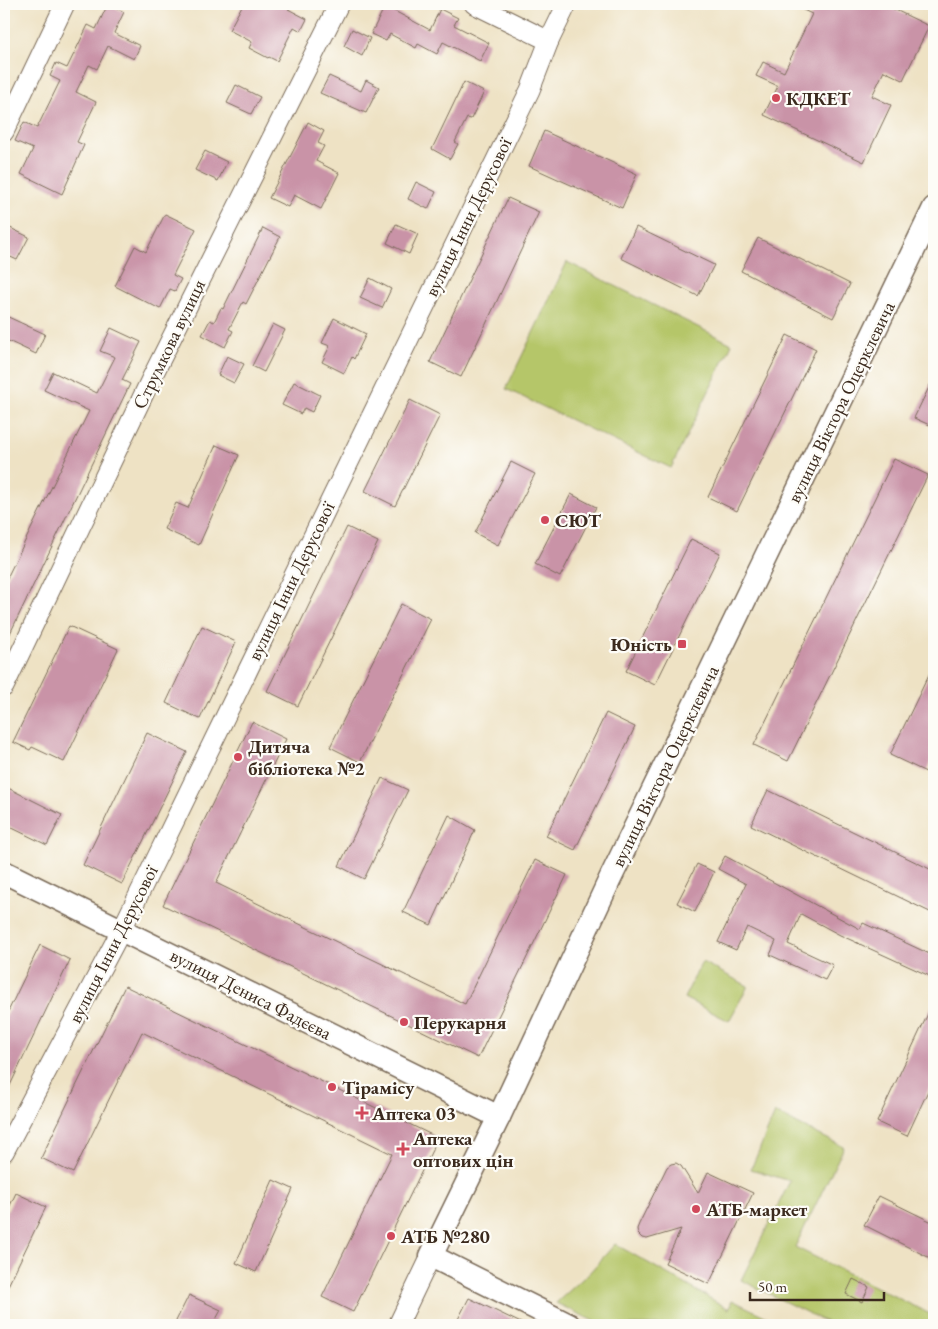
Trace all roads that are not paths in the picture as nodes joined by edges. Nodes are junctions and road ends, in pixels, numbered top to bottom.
1 (66, 4) edge
2 (339, 4) edge
3 (474, 4) edge
4 (567, 4) edge
5 (550, 41) junction
6 (4, 132) edge
7 (934, 208) edge
8 (4, 687) edge
9 (4, 872) edge
10 (122, 929) junction
11 (499, 1117) junction
12 (4, 1152) edge
13 (431, 1256) junction
14 (398, 1325) edge
15 (568, 1325) edge

1 - 6 street
2 - 8 street, Струмкова вулиця
3 - 5 street
4 - 5 street, вулиця Інни Дерусової
5 - 10 street, вулиця Інни Дерусової
7 - 11 street, вулиця Віктора Оцерклевича
9 - 10 street, вулиця Дениса Фадєєва
10 - 11 street, вулиця Дениса Фадєєва
10 - 12 street, вулиця Інни Дерусової
11 - 13 street, вулиця Віктора Оцерклевича
13 - 14 street, вулиця Віктора Оцерклевича
13 - 15 street

